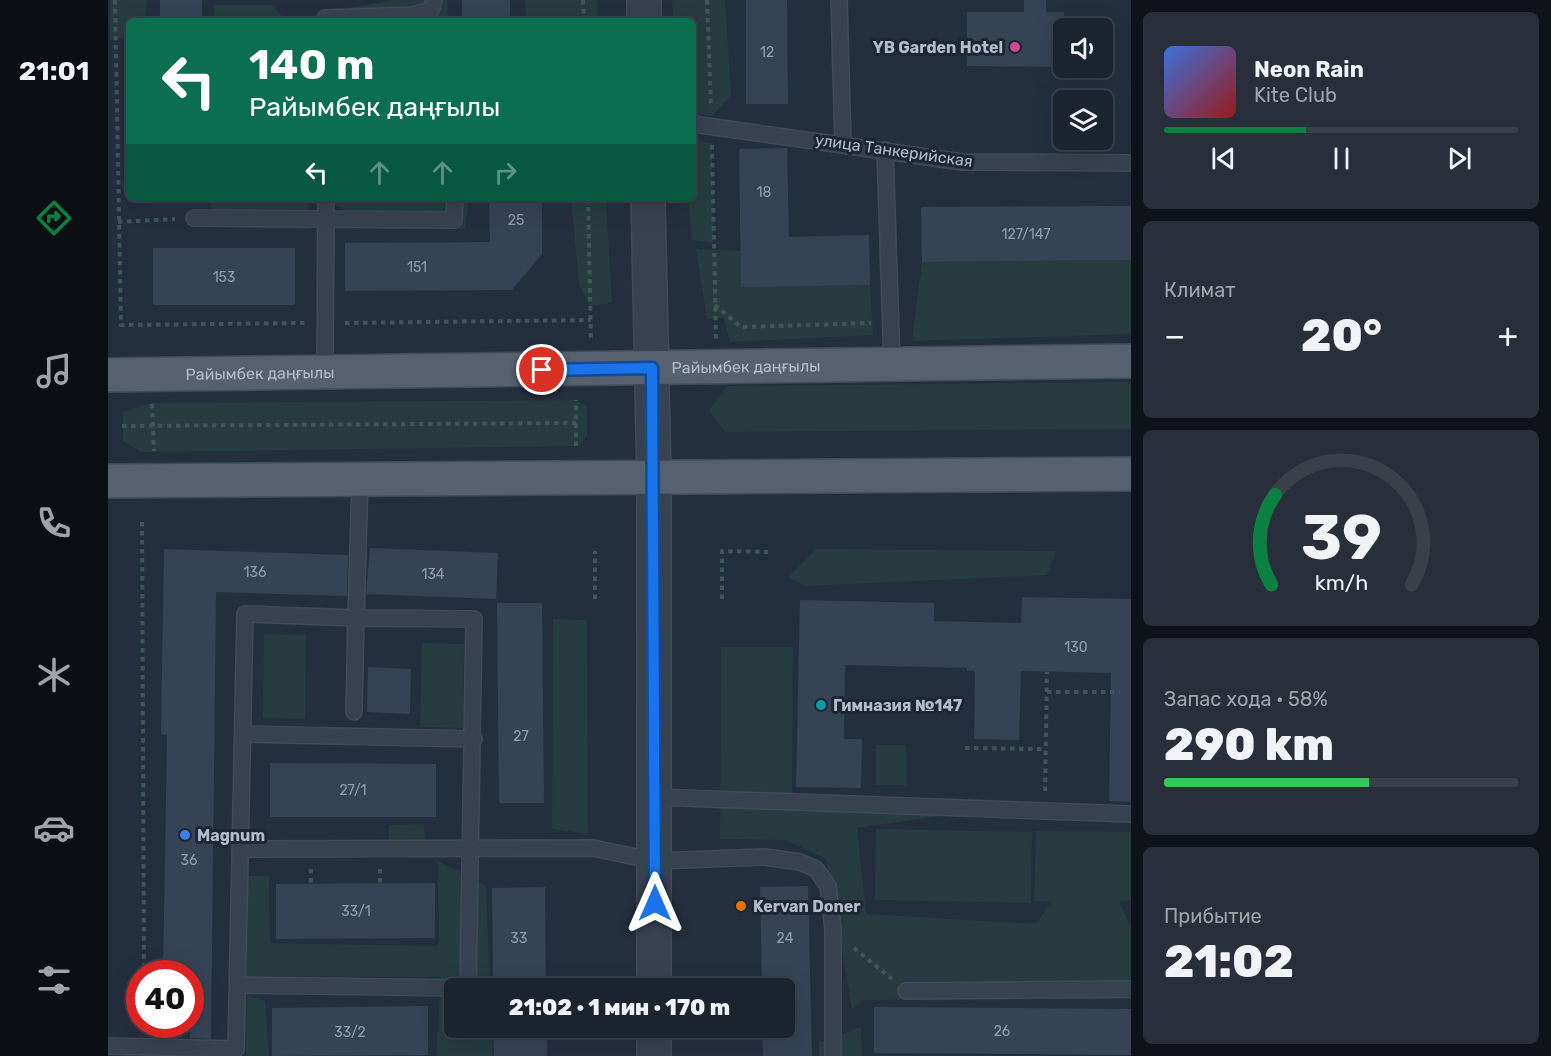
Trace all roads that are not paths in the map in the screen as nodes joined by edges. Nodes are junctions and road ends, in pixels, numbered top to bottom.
1 (434, 0) edge
2 (644, 0) edge
3 (839, 0) edge
4 (325, 18) edge
5 (644, 18) edge
6 (696, 124) edge
7 (843, 144) junction
8 (885, 150) junction
9 (1131, 163) edge
10 (326, 201) edge
11 (455, 201) edge
12 (648, 201) edge
13 (194, 218) road end
14 (326, 219) junction
15 (1131, 361) edge
16 (892, 364) junction
17 (652, 368) junction
18 (325, 374) junction
19 (108, 375) edge
20 (1131, 474) edge
21 (654, 477) junction
22 (360, 478) junction
23 (108, 481) edge
24 (356, 618) junction
25 (354, 712) dead end
26 (243, 734) junction
27 (474, 739) junction
28 (654, 797) junction
29 (1131, 814) edge
30 (240, 849) junction
31 (472, 850) junction
32 (655, 861) junction
33 (654, 978) edge
34 (238, 985) junction
35 (1131, 989) edge
36 (906, 991) road end
37 (654, 1038) edge
38 (108, 1046) edge
39 (654, 1056) edge
40 (834, 1056) edge

1 - 4 lane
2 - 5 street
3 - 7 lane
6 - 7 lane, улица Танкерийская
7 - 8 lane, улица Танкерийская
8 - 9 lane, улица Танкерийская
8 - 16 lane
10 - 14 lane
11 - 14 lane
12 - 17 street
13 - 14 lane
14 - 18 lane
15 - 16 main road, Райымбек даңғылы
16 - 17 main road, Райымбек даңғылы
17 - 18 main road, Райымбек даңғылы
17 - 21 street
18 - 19 main road, Райымбек даңғылы
20 - 21 main road
21 - 22 main road
21 - 28 street
22 - 23 main road
22 - 24 lane
24 - 25 lane
24 - 26 lane
24 - 27 lane
26 - 27 lane
26 - 30 lane
27 - 31 lane
28 - 29 lane
28 - 32 street
30 - 31 lane
30 - 34 lane
31 - 32 lane
31 - 34 lane
32 - 33 street
32 - 40 lane
34 - 38 lane
35 - 36 lane
37 - 39 street

